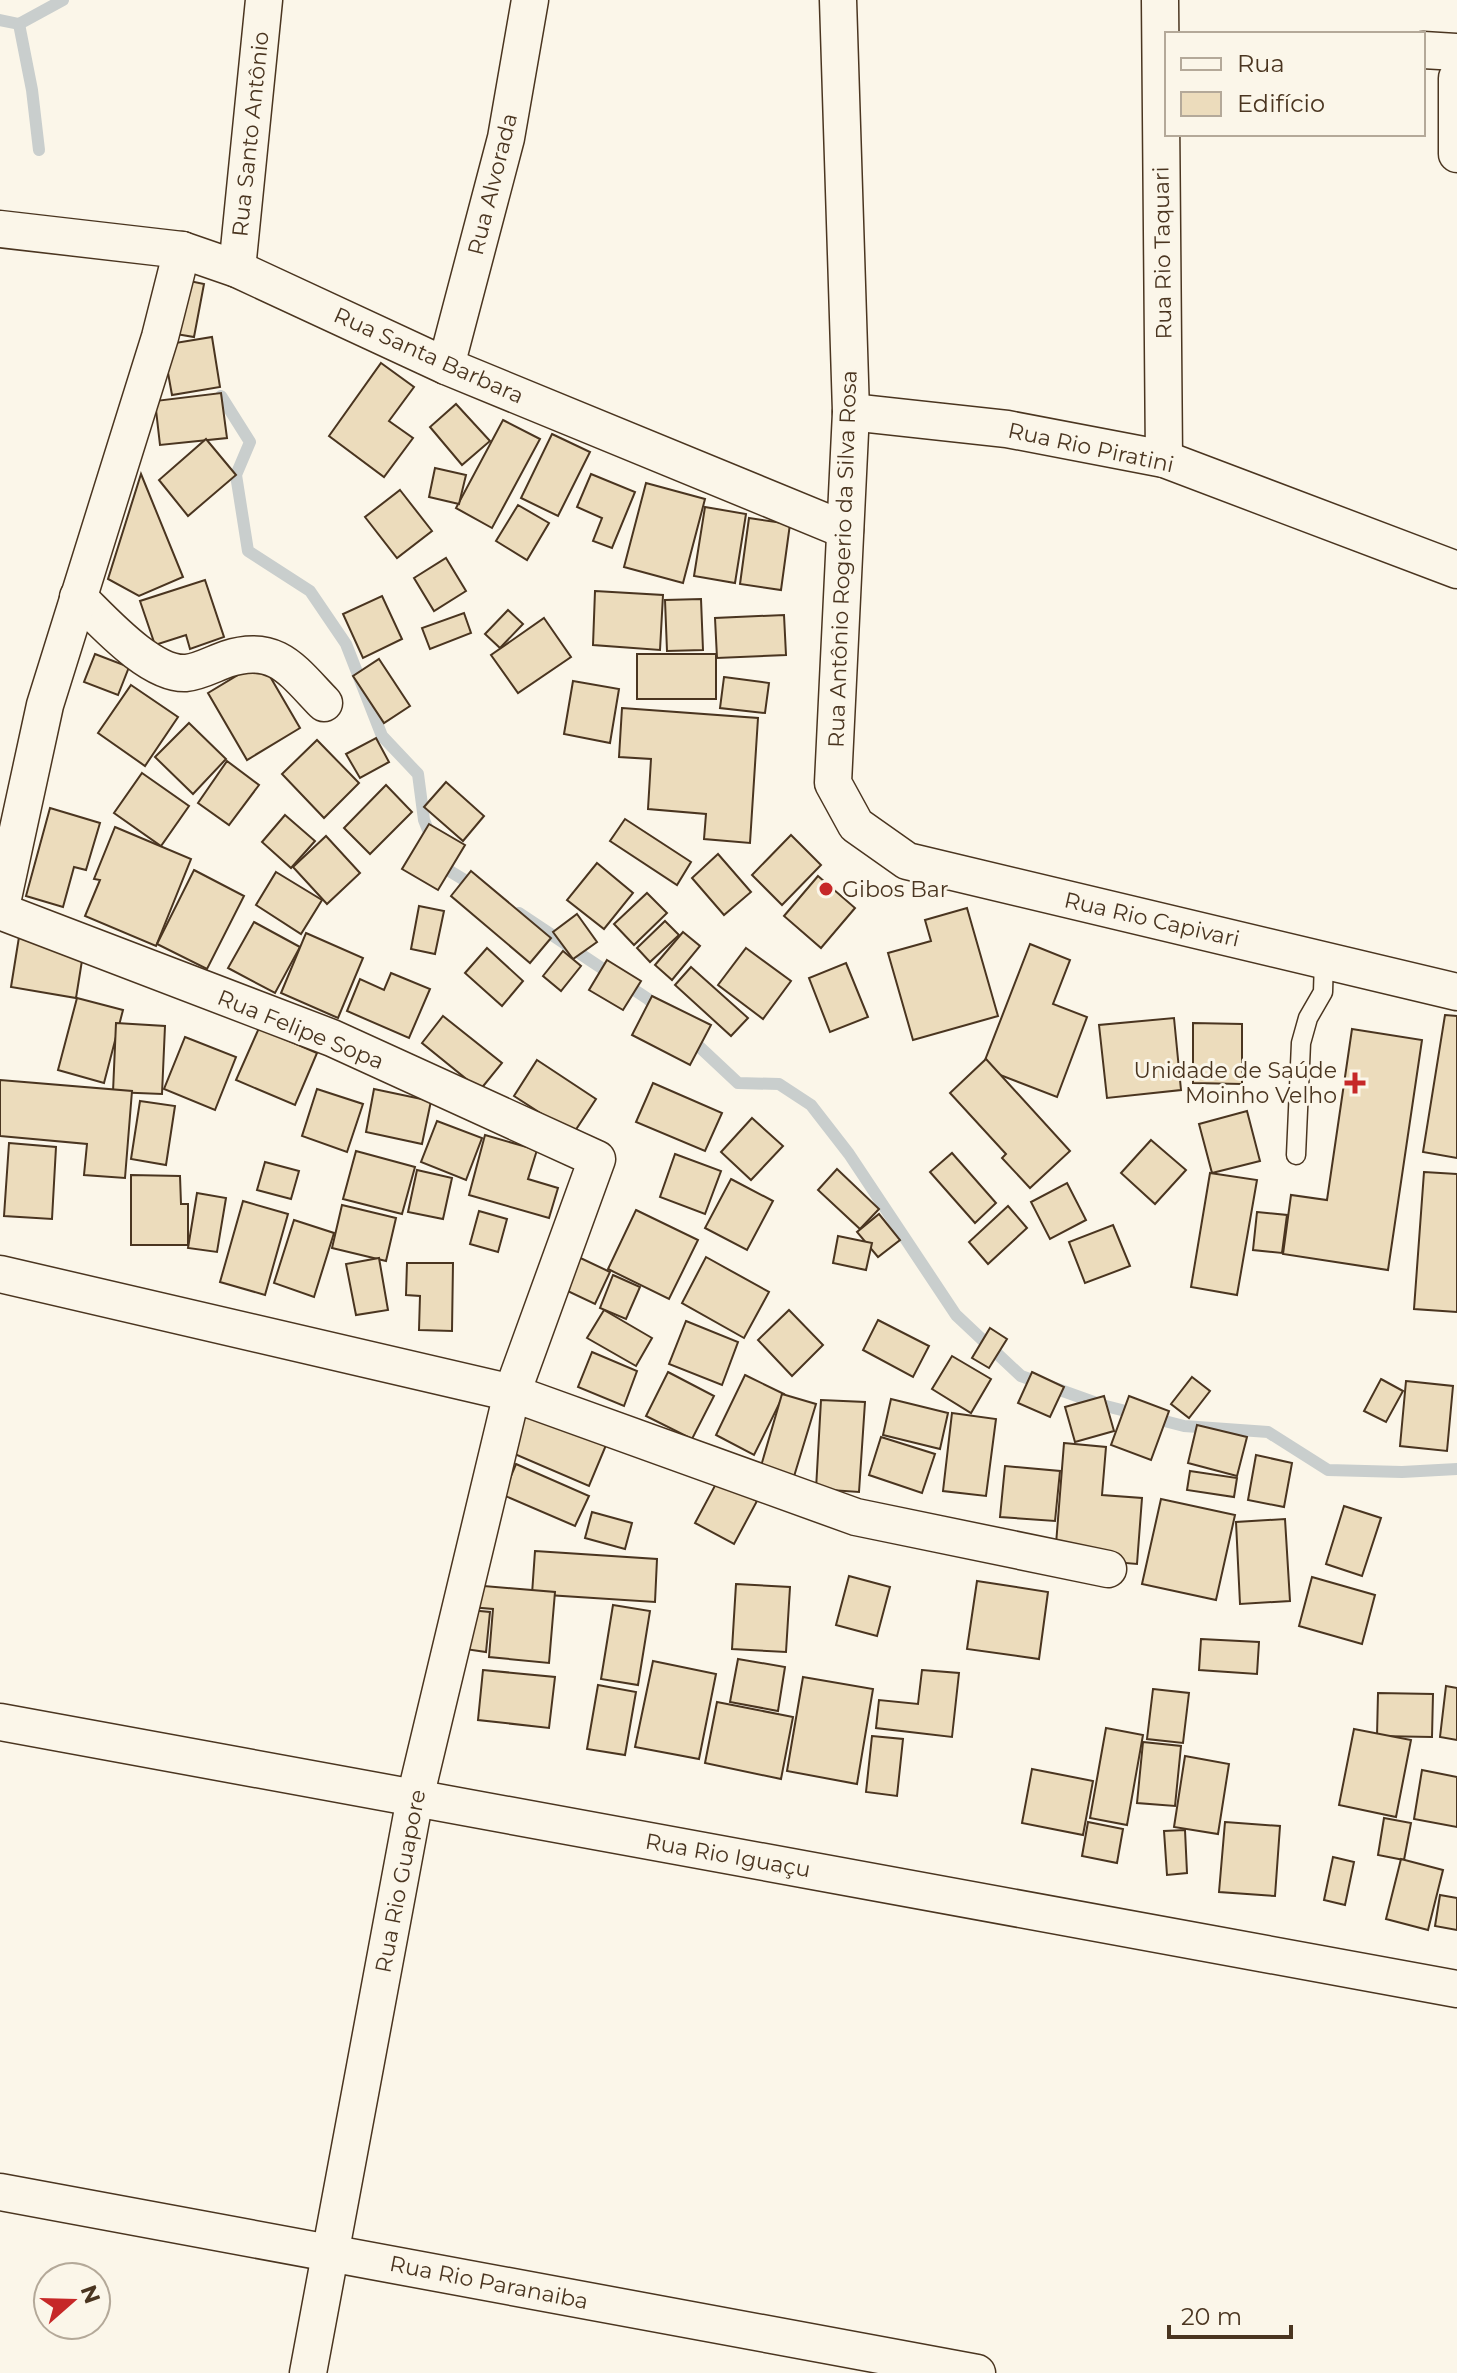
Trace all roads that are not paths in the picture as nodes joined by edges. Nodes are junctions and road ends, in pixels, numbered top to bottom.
1 (264, 0) edge
2 (530, 0) edge
3 (838, 0) edge
4 (1160, 0) edge
5 (1164, 37) edge
6 (1425, 50) edge
7 (1457, 52) edge
8 (1457, 78) edge
9 (1457, 154) edge
10 (0, 229) edge
11 (182, 250) junction
12 (237, 269) junction
13 (446, 366) junction
14 (851, 412) junction
15 (1164, 459) junction
16 (845, 530) junction
17 (1457, 570) edge
18 (78, 597) junction
19 (324, 703) dead end
20 (856, 825) joint
21 (0, 912) edge
22 (1324, 960) junction
23 (1457, 992) edge
24 (1296, 1155) dead end
25 (597, 1159) joint
26 (0, 1274) edge
27 (512, 1393) junction
28 (1108, 1569) dead end
29 (0, 1722) edge
30 (415, 1798) junction
31 (1457, 1989) edge
32 (0, 2192) edge
33 (330, 2253) junction
34 (308, 2373) edge
35 (977, 2373) edge

1 - 12 street, Rua Santo Antônio
2 - 13 street, Rua Alvorada
3 - 14 street, Rua Antônio Rogerio da Silva Rosa
4 - 5 street, Rua Rio Taquari
5 - 15 street, Rua Rio Taquari
6 - 7 street
8 - 9 street
10 - 11 street, Rua Santa Barbara
11 - 12 street, Rua Santa Barbara
11 - 18 street
12 - 13 street, Rua Santa Barbara
13 - 16 street, Rua Santa Barbara
14 - 15 street, Rua Rio Piratini
14 - 16 street, Rua Antônio Rogerio da Silva Rosa
15 - 17 street, Rua Rio Piratini
16 - 20 street, Rua Antônio Rogerio da Silva Rosa
18 - 19 street
18 - 21 street
20 - 22 street, Rua Rio Capivari
21 - 25 street, Rua Felipe Sopa
22 - 23 street, Rua Rio Capivari
22 - 24 lane
25 - 27 street, Rua Rio Guapore
26 - 27 street
27 - 28 street
27 - 30 street, Rua Rio Guapore
29 - 30 street, Rua Rio Iguaçu
30 - 31 street, Rua Rio Iguaçu
30 - 33 street, Rua Rio Guapore
32 - 33 street, Rua Rio Paranaiba
33 - 34 street, Rua Rio Guapore
33 - 35 street, Rua Rio Paranaiba

